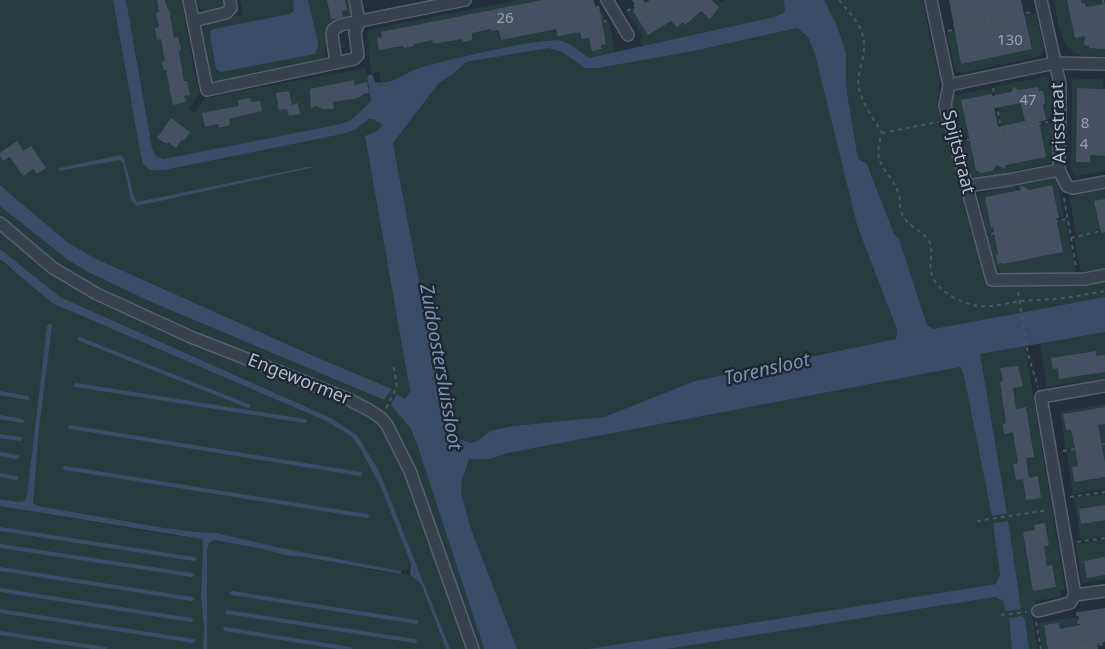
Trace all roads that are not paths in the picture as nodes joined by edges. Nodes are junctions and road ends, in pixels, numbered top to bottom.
1 (189, 0) edge
2 (230, 0) edge
3 (355, 0) edge
4 (465, 0) edge
5 (606, 0) edge
6 (931, 0) edge
7 (1042, 5) edge
8 (193, 21) junction
9 (359, 21) junction
10 (628, 35) dead end
11 (336, 63) junction
12 (1055, 63) junction
13 (1105, 64) edge
14 (949, 86) junction
15 (1059, 170) junction
16 (1105, 182) edge
17 (966, 186) junction
18 (0, 223) edge
19 (1105, 274) edge
20 (1105, 386) edge
21 (1105, 591) edge
22 (1075, 595) junction
23 (1038, 611) road end
24 (473, 649) edge

1 - 8 street
2 - 8 street
3 - 9 street
4 - 9 street
5 - 10 street
6 - 14 street, Spijtstraat
7 - 12 street, Arisstraat
8 - 11 street
9 - 11 street
9 - 11 street
12 - 13 street
12 - 14 street
12 - 15 street, Arisstraat
14 - 17 street, Spijtstraat
15 - 16 street, Arisstraat
15 - 17 street
17 - 19 street, Spijtstraat
18 - 24 street, Engewormer
20 - 22 street
21 - 22 street
22 - 23 street

